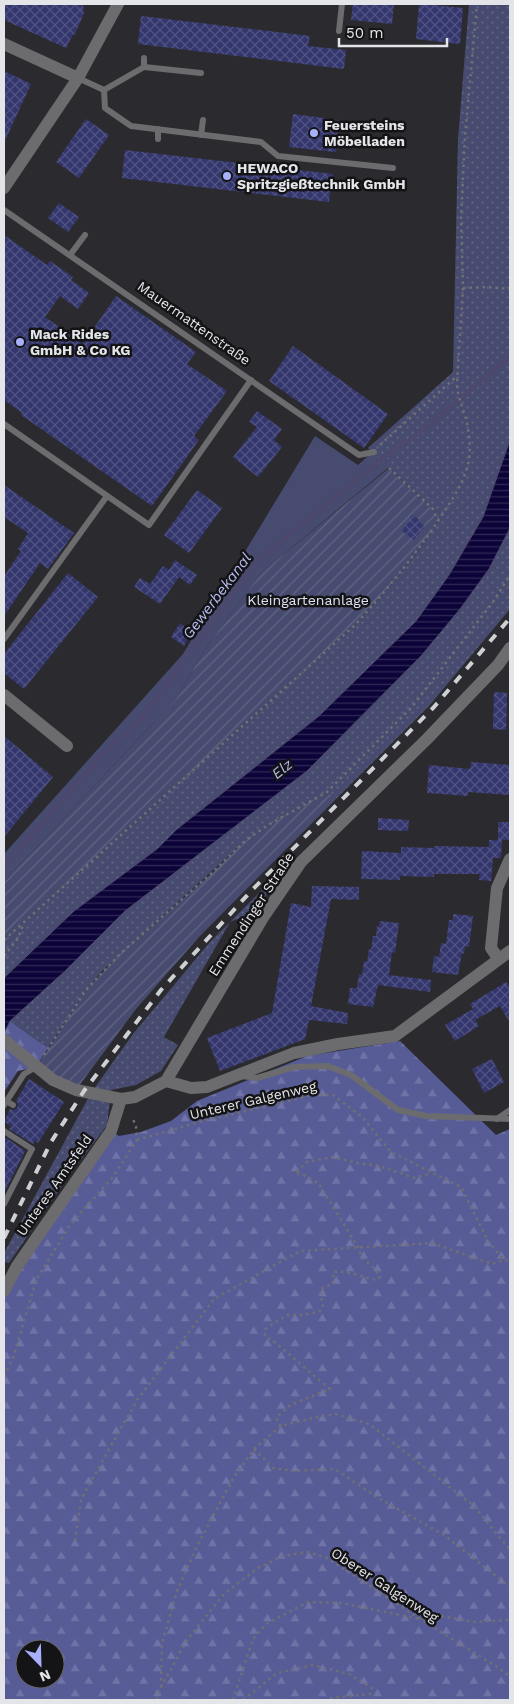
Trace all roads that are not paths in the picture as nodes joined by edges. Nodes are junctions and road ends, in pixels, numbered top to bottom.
1 (118, 4) edge
2 (342, 4) edge
3 (339, 31) dead end
4 (4, 44) edge
5 (144, 58) dead end
6 (144, 67) junction
7 (201, 74) dead end
8 (78, 78) junction
9 (104, 90) junction
10 (203, 120) dead end
11 (158, 130) junction
12 (201, 135) junction
13 (158, 139) dead end
14 (393, 168) dead end
15 (4, 188) edge
16 (4, 210) edge
17 (85, 235) dead end
18 (70, 255) junction
19 (251, 380) junction
20 (4, 424) edge
21 (371, 452) road end
22 (107, 496) junction
23 (4, 639) edge
24 (510, 648) edge
25 (4, 695) edge
26 (67, 746) dead end
27 (510, 859) edge
28 (510, 951) edge
29 (498, 958) junction
30 (4, 1040) edge
31 (33, 1066) junction
32 (237, 1075) junction
33 (166, 1081) junction
34 (121, 1099) junction
35 (7, 1100) edge
36 (15, 1102) dead end
37 (510, 1110) edge
38 (497, 1119) junction
39 (510, 1119) edge
40 (4, 1131) edge
41 (4, 1204) edge
42 (4, 1292) edge

1 - 8 street
2 - 3 lane
4 - 8 street
5 - 6 lane
6 - 7 lane
6 - 9 lane
8 - 9 lane
8 - 15 street
9 - 11 lane
10 - 12 lane
11 - 12 lane
11 - 13 lane
12 - 14 lane
16 - 18 lane, Mauermattenstraße
17 - 18 lane
18 - 19 lane, Mauermattenstraße
19 - 21 lane, Mauermattenstraße
19 - 22 lane
20 - 22 lane
22 - 23 lane
24 - 33 street, Emmendinger Straße
25 - 26 street
27 - 29 street
28 - 29 street
29 - 32 street
30 - 31 street
31 - 34 street
31 - 35 lane
32 - 33 street
32 - 38 lane
33 - 34 street
34 - 42 street, Unteres Amtsfeld
35 - 36 lane
37 - 38 lane
38 - 39 lane
40 - 41 lane

